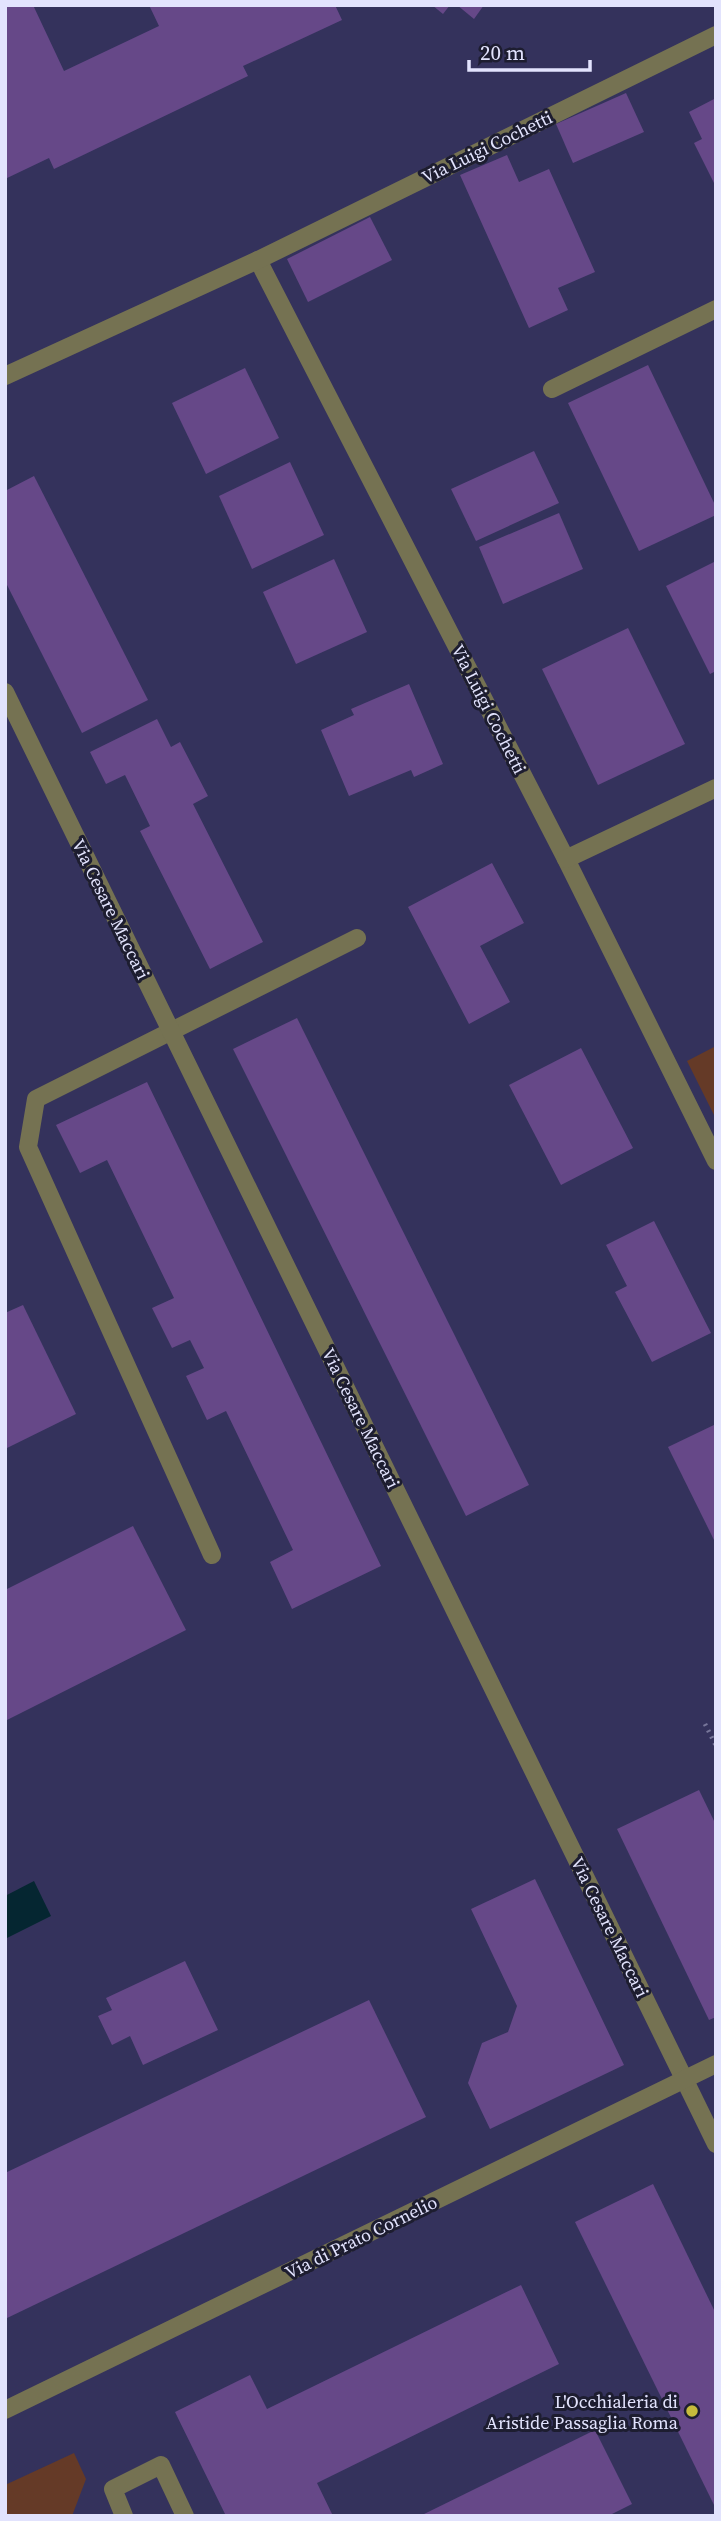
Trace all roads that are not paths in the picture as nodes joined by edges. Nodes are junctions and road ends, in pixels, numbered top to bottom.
1 (716, 35) edge
2 (258, 260) junction
3 (716, 309) edge
4 (5, 376) edge
5 (552, 389) dead end
6 (5, 692) edge
7 (716, 788) edge
8 (566, 859) junction
9 (358, 938) dead end
10 (172, 1032) junction
11 (716, 1161) edge
12 (212, 1555) dead end
13 (716, 2064) edge
14 (685, 2080) junction
15 (716, 2144) edge
16 (5, 2410) edge
17 (124, 2516) edge
18 (185, 2516) edge

1 - 2 street, Via Luigi Cochetti
2 - 4 street, Via Luigi Cochetti
2 - 8 street, Via Luigi Cochetti
3 - 5 street
6 - 10 street, Via Cesare Maccari
7 - 8 street
8 - 11 street, Via Luigi Cochetti
9 - 10 street
10 - 12 street
10 - 14 street, Via Cesare Maccari
13 - 14 street, Via di Prato Cornelio
14 - 15 street, Via Cesare Maccari
14 - 16 street, Via di Prato Cornelio
17 - 18 street

